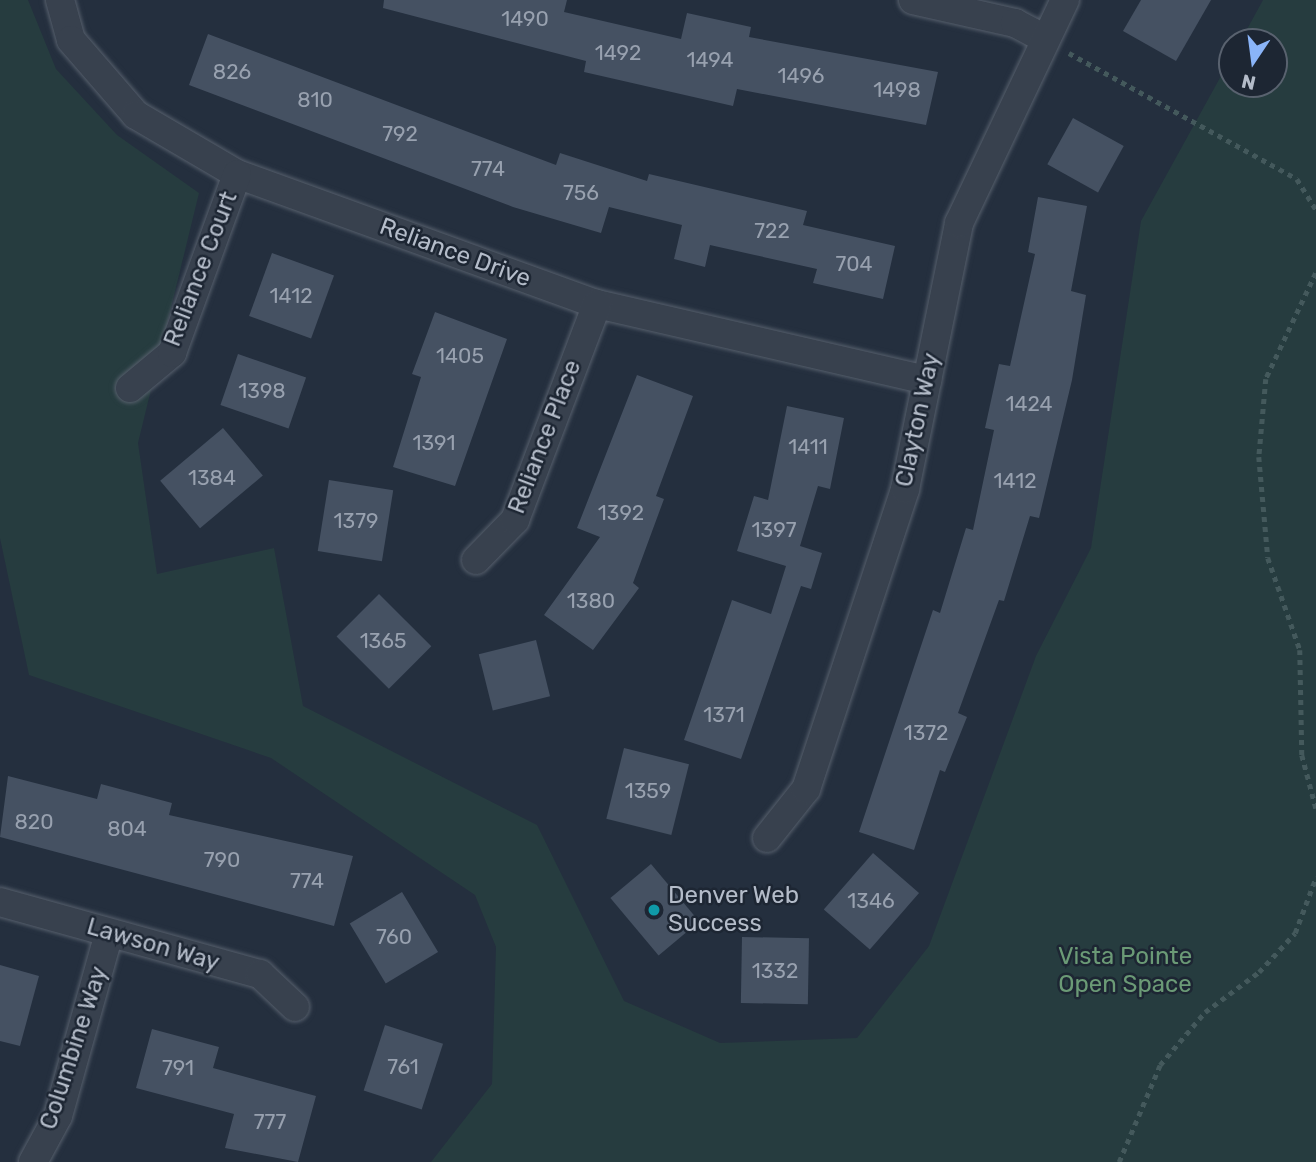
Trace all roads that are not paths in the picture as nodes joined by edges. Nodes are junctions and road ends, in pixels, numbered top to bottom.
1 (60, 0) edge
2 (913, 0) edge
3 (1065, 0) edge
4 (1056, 45) junction
5 (237, 174) junction
6 (597, 304) junction
7 (927, 380) junction
8 (130, 388) dead end
9 (476, 560) dead end
10 (767, 838) dead end
11 (0, 902) edge
12 (109, 933) junction
13 (295, 1007) dead end
14 (33, 1162) edge

1 - 5 street, Reliance Drive
2 - 4 street
3 - 4 street, Clayton Way
4 - 7 street, Clayton Way
5 - 6 street, Reliance Drive
5 - 8 street, Reliance Court
6 - 7 street, Reliance Drive
6 - 9 street, Reliance Place
7 - 10 street, Clayton Way
11 - 12 street, Lawson Way
12 - 13 street, Lawson Way
12 - 14 street, Columbine Way

